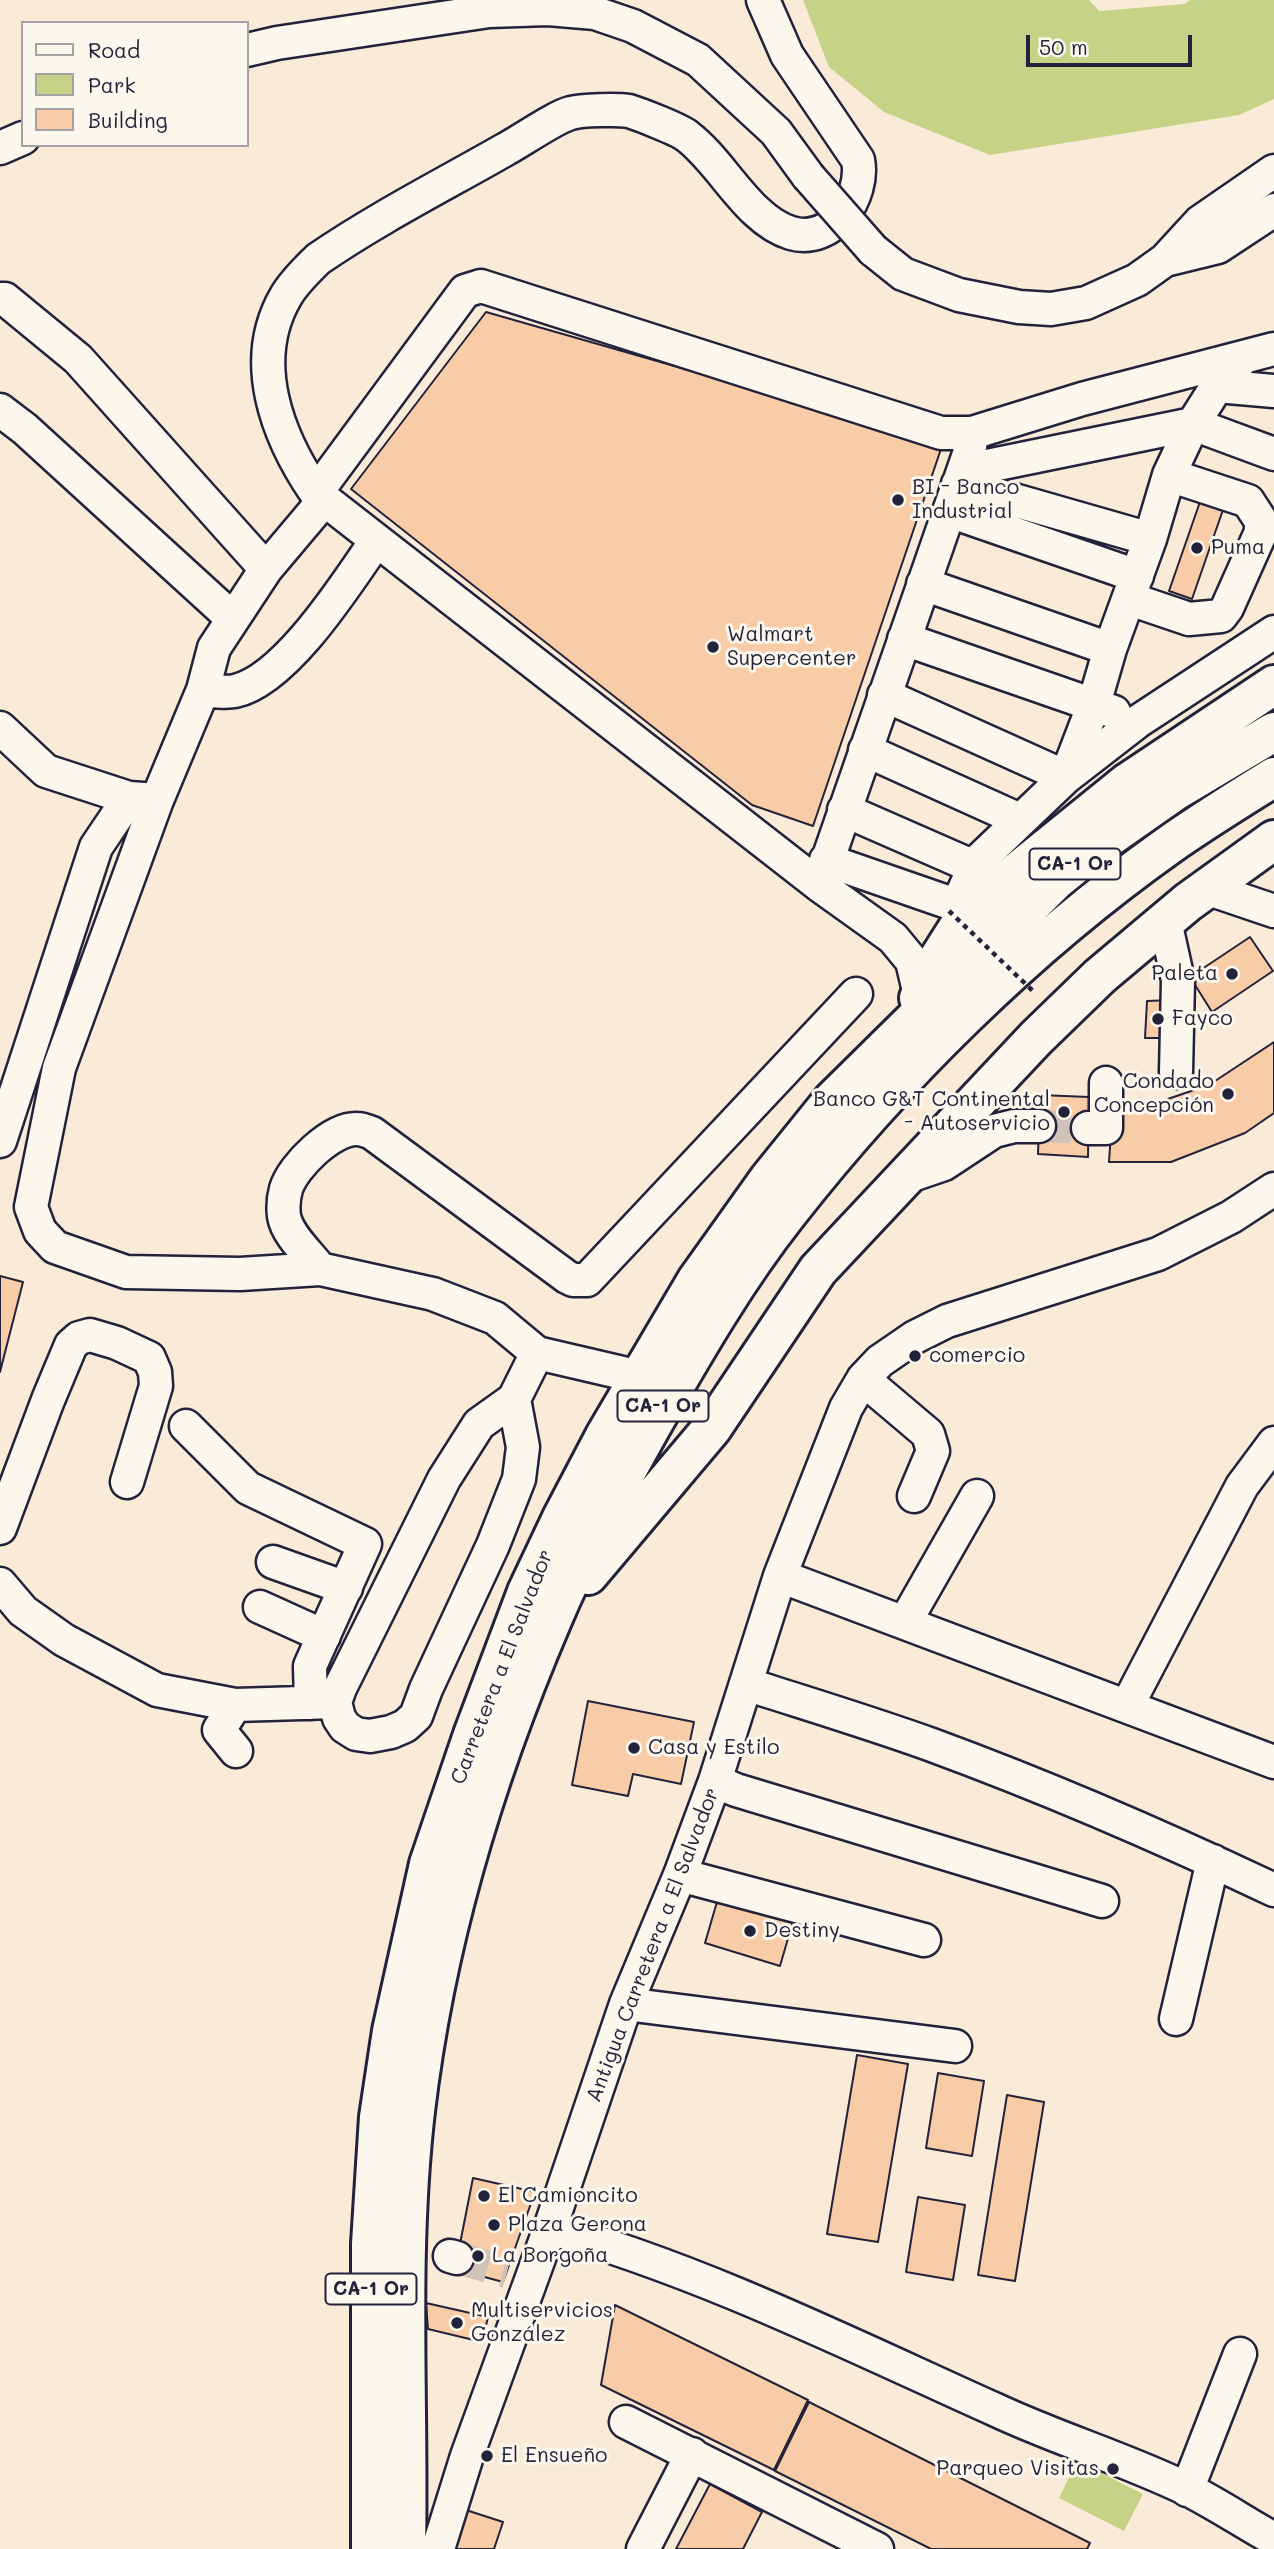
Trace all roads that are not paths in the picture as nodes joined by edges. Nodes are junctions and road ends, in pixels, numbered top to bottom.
1 (763, 0) edge
2 (248, 50) edge
3 (21, 139) edge
4 (0, 148) edge
5 (1274, 171) edge
6 (1274, 210) edge
7 (1165, 260) junction
8 (0, 299) edge
9 (1274, 349) edge
10 (1242, 359) junction
11 (1217, 386) junction
12 (1274, 391) edge
13 (0, 410) edge
14 (1190, 431) junction
15 (972, 433) junction
16 (1218, 452) dead end
17 (1274, 454) edge
18 (1093, 467) dead end
19 (1274, 472) edge
20 (1169, 475) junction
21 (957, 489) junction
22 (321, 496) junction
23 (1150, 539) junction
24 (376, 541) junction
25 (266, 569) junction
26 (923, 583) junction
27 (1133, 588) junction
28 (1233, 596) junction
29 (232, 618) junction
30 (1272, 633) edge
31 (904, 639) junction
32 (1110, 649) junction
33 (1274, 685) edge
34 (203, 691) junction
35 (884, 695) junction
36 (1094, 704) junction
37 (1137, 722) junction
38 (0, 728) edge
39 (1274, 732) edge
40 (865, 750) junction
41 (1066, 777) junction
42 (1274, 777) edge
43 (143, 799) junction
44 (1274, 802) edge
45 (844, 810) junction
46 (1221, 810) junction
47 (1020, 820) junction
48 (1274, 840) edge
49 (976, 863) junction
50 (822, 873) junction
51 (1206, 888) junction
52 (1274, 911) edge
53 (1165, 921) junction
54 (951, 924) junction
55 (893, 938) junction
56 (856, 994) dead end
57 (920, 995) junction
58 (902, 1031) junction
59 (1176, 1072) dead end
60 (1106, 1083) dead end
61 (1039, 1126) tunnel mouth
62 (1088, 1128) dead end
63 (0, 1141) edge
64 (905, 1178) junction
65 (1274, 1189) edge
66 (320, 1269) junction
67 (537, 1353) junction
68 (640, 1377) junction
69 (863, 1379) junction
70 (514, 1399) junction
71 (186, 1426) dead end
72 (1274, 1443) edge
73 (127, 1482) dead end
74 (914, 1496) dead end
75 (977, 1496) dead end
76 (0, 1528) edge
77 (273, 1562) dead end
78 (780, 1576) junction
79 (0, 1584) edge
80 (346, 1588) junction
81 (260, 1607) dead end
82 (553, 1617) junction
83 (905, 1622) junction
84 (324, 1636) junction
85 (746, 1684) junction
86 (323, 1703) junction
87 (235, 1705) junction
88 (1127, 1706) junction
89 (236, 1751) dead end
90 (1274, 1762) edge
91 (715, 1781) junction
92 (1213, 1861) junction
93 (680, 1875) junction
94 (1274, 1890) edge
95 (1102, 1901) dead end
96 (924, 1940) dead end
97 (626, 2004) junction
98 (1176, 2019) dead end
99 (955, 2046) dead end
100 (550, 2228) junction
101 (1240, 2354) dead end
102 (626, 2422) dead end
103 (692, 2454) junction
104 (1188, 2490) junction
105 (1274, 2539) edge
106 (417, 2545) edge
107 (371, 2549) edge
108 (643, 2549) edge
109 (877, 2549) edge

1 - 22 street
2 - 7 street, bridge
3 - 4 street
5 - 7 street
6 - 7 street
8 - 25 street
9 - 10 street
10 - 11 street
10 - 15 street
11 - 12 street
11 - 14 street
13 - 29 street
14 - 17 street
14 - 18 street
14 - 20 street
14 - 21 street
15 - 21 street
15 - 22 street
16 - 19 street
20 - 23 street
20 - 28 street
21 - 23 street
21 - 26 street
21 - 27 street
22 - 24 street
22 - 25 street
23 - 27 street
24 - 34 street
24 - 50 street
25 - 29 street
26 - 31 street
26 - 32 street
27 - 28 street
27 - 32 street
28 - 30 street
29 - 34 street
30 - 37 street
31 - 35 street
31 - 36 street
32 - 36 street
33 - 54 highway
34 - 43 street
35 - 40 street
35 - 41 street
36 - 37 street
36 - 41 street
37 - 41 street
38 - 43 street
39 - 58 highway, Carretera a El Salvador / CA-1 Or
40 - 45 street
40 - 47 street
41 - 47 street
42 - 46 highway, Carretera a El Salvador / CA-1 Or
43 - 63 street
43 - 66 street
44 - 46 highway
45 - 49 street
45 - 50 street
46 - 82 highway, Carretera a El Salvador / CA-1 Or
47 - 49 street
48 - 51 highway
49 - 50 street
50 - 55 street
51 - 52 street
51 - 53 highway
53 - 59 street
53 - 64 highway
54 - 55 street
54 - 57 highway
55 - 57 street
56 - 66 street
57 - 58 highway
58 - 68 highway, Carretera a El Salvador / CA-1 Or
60 - 62 street
61 - 64 street
64 - 82 highway
65 - 69 street, Antigua Carretera a El Salvador
66 - 67 street
67 - 68 street
67 - 70 street
68 - 107 highway, Carretera a El Salvador / CA-1 Or
69 - 74 street
69 - 78 street, Antigua Carretera a El Salvador
70 - 86 street
70 - 86 street
71 - 80 street
72 - 88 street
73 - 76 street
75 - 83 street
77 - 80 street
78 - 83 street
78 - 85 street, Antigua Carretera a El Salvador
79 - 87 street
80 - 84 street
81 - 84 street
82 - 106 highway, Carretera a El Salvador / CA-1 Or
83 - 88 street
84 - 86 street
85 - 91 street, Antigua Carretera a El Salvador
85 - 92 street
86 - 87 street
87 - 89 street
88 - 90 street
91 - 93 street, Antigua Carretera a El Salvador
91 - 95 street
92 - 94 street
92 - 98 street
93 - 96 street
93 - 97 street, Antigua Carretera a El Salvador
97 - 99 street
97 - 100 street, Antigua Carretera a El Salvador
100 - 104 street
100 - 106 street, Antigua Carretera a El Salvador
101 - 104 street
102 - 103 street
103 - 108 street
103 - 109 street
104 - 105 street

